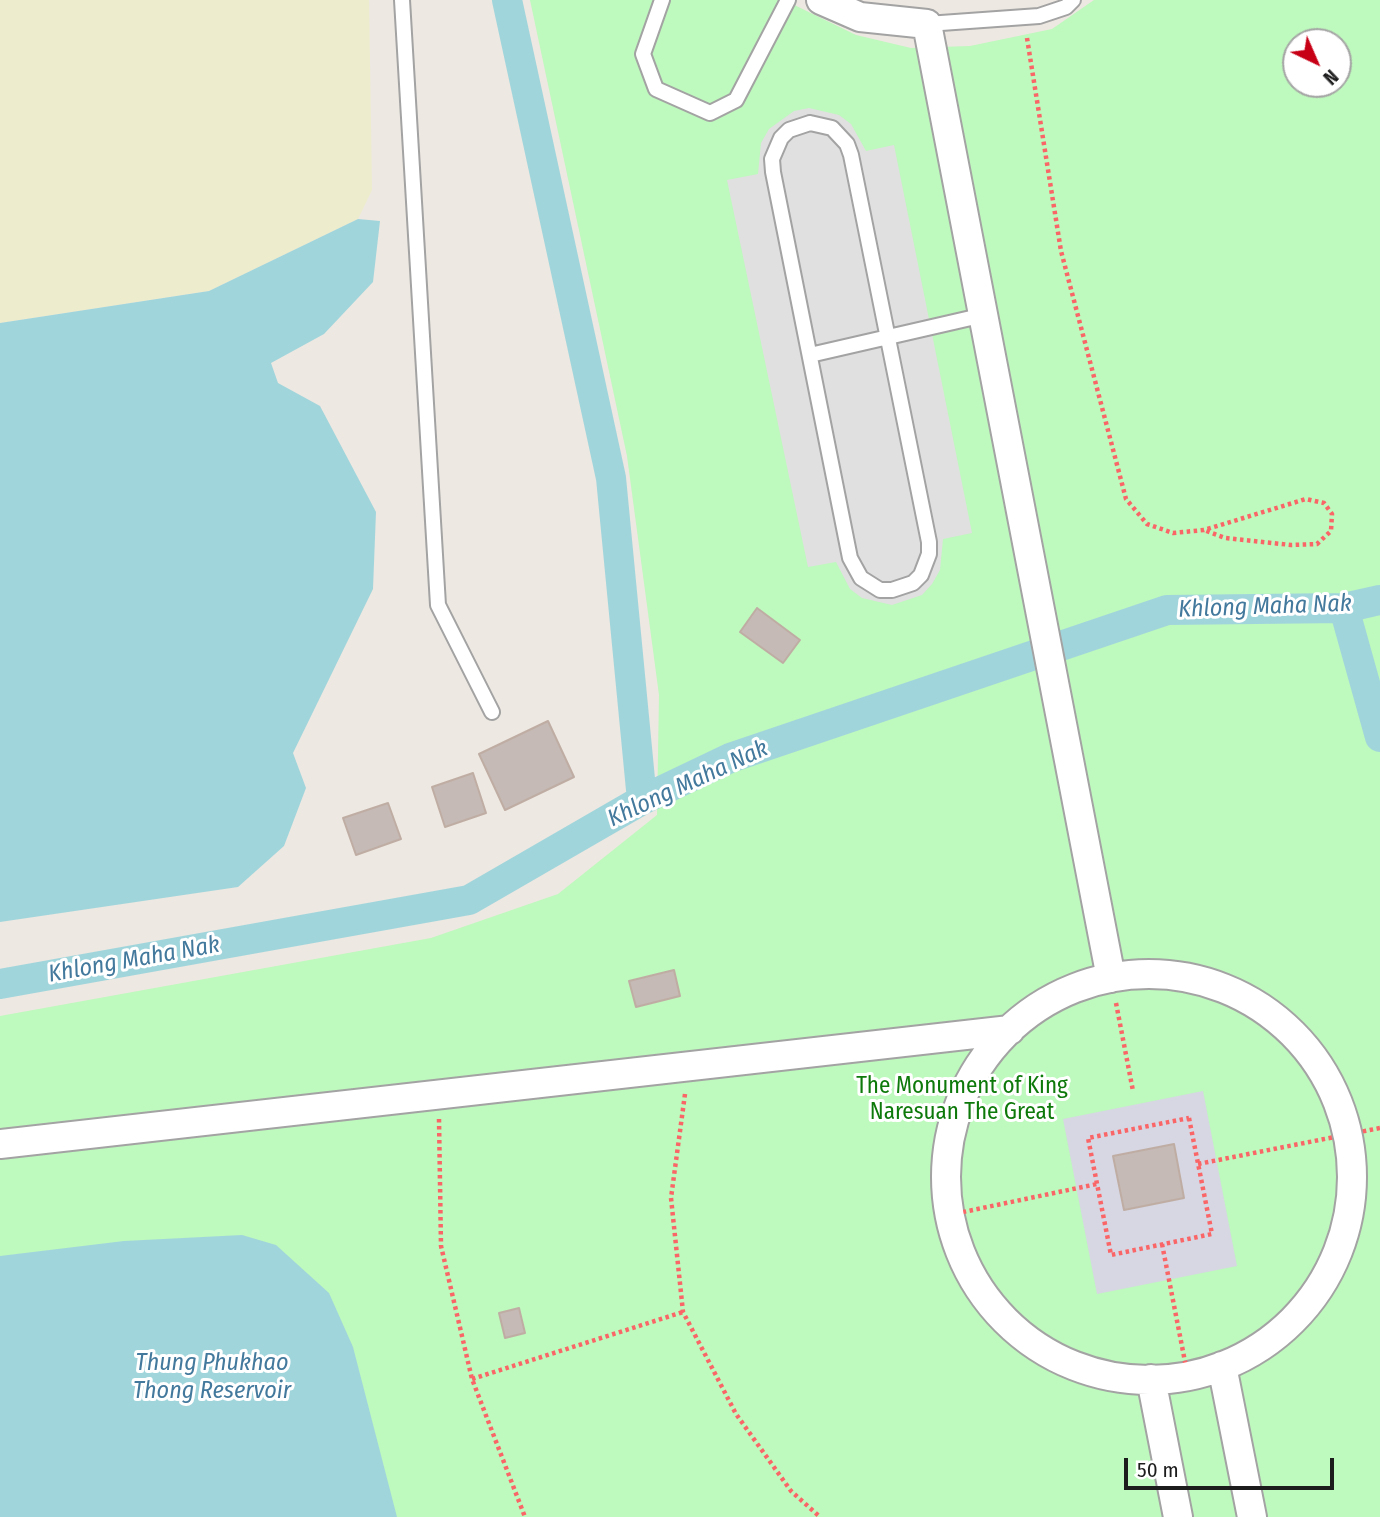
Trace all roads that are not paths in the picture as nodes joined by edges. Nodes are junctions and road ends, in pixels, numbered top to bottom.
1 (402, 0) edge
2 (663, 0) edge
3 (788, 0) edge
4 (821, 0) edge
5 (1073, 0) edge
6 (927, 24) junction
7 (984, 315) junction
8 (888, 337) junction
9 (810, 355) junction
10 (492, 712) dead end
11 (1111, 978) junction
12 (1010, 1030) junction
13 (0, 1144) edge
14 (1222, 1366) junction
15 (1151, 1379) junction
16 (1178, 1517) edge
17 (1252, 1517) edge

1 - 10 lane
2 - 3 lane
4 - 6 street
5 - 6 lane
6 - 7 street
7 - 8 lane
7 - 11 street
8 - 9 lane
8 - 9 lane
8 - 9 lane
11 - 12 street
11 - 14 street
12 - 13 street
12 - 15 street
14 - 15 street
14 - 17 street
15 - 16 street

